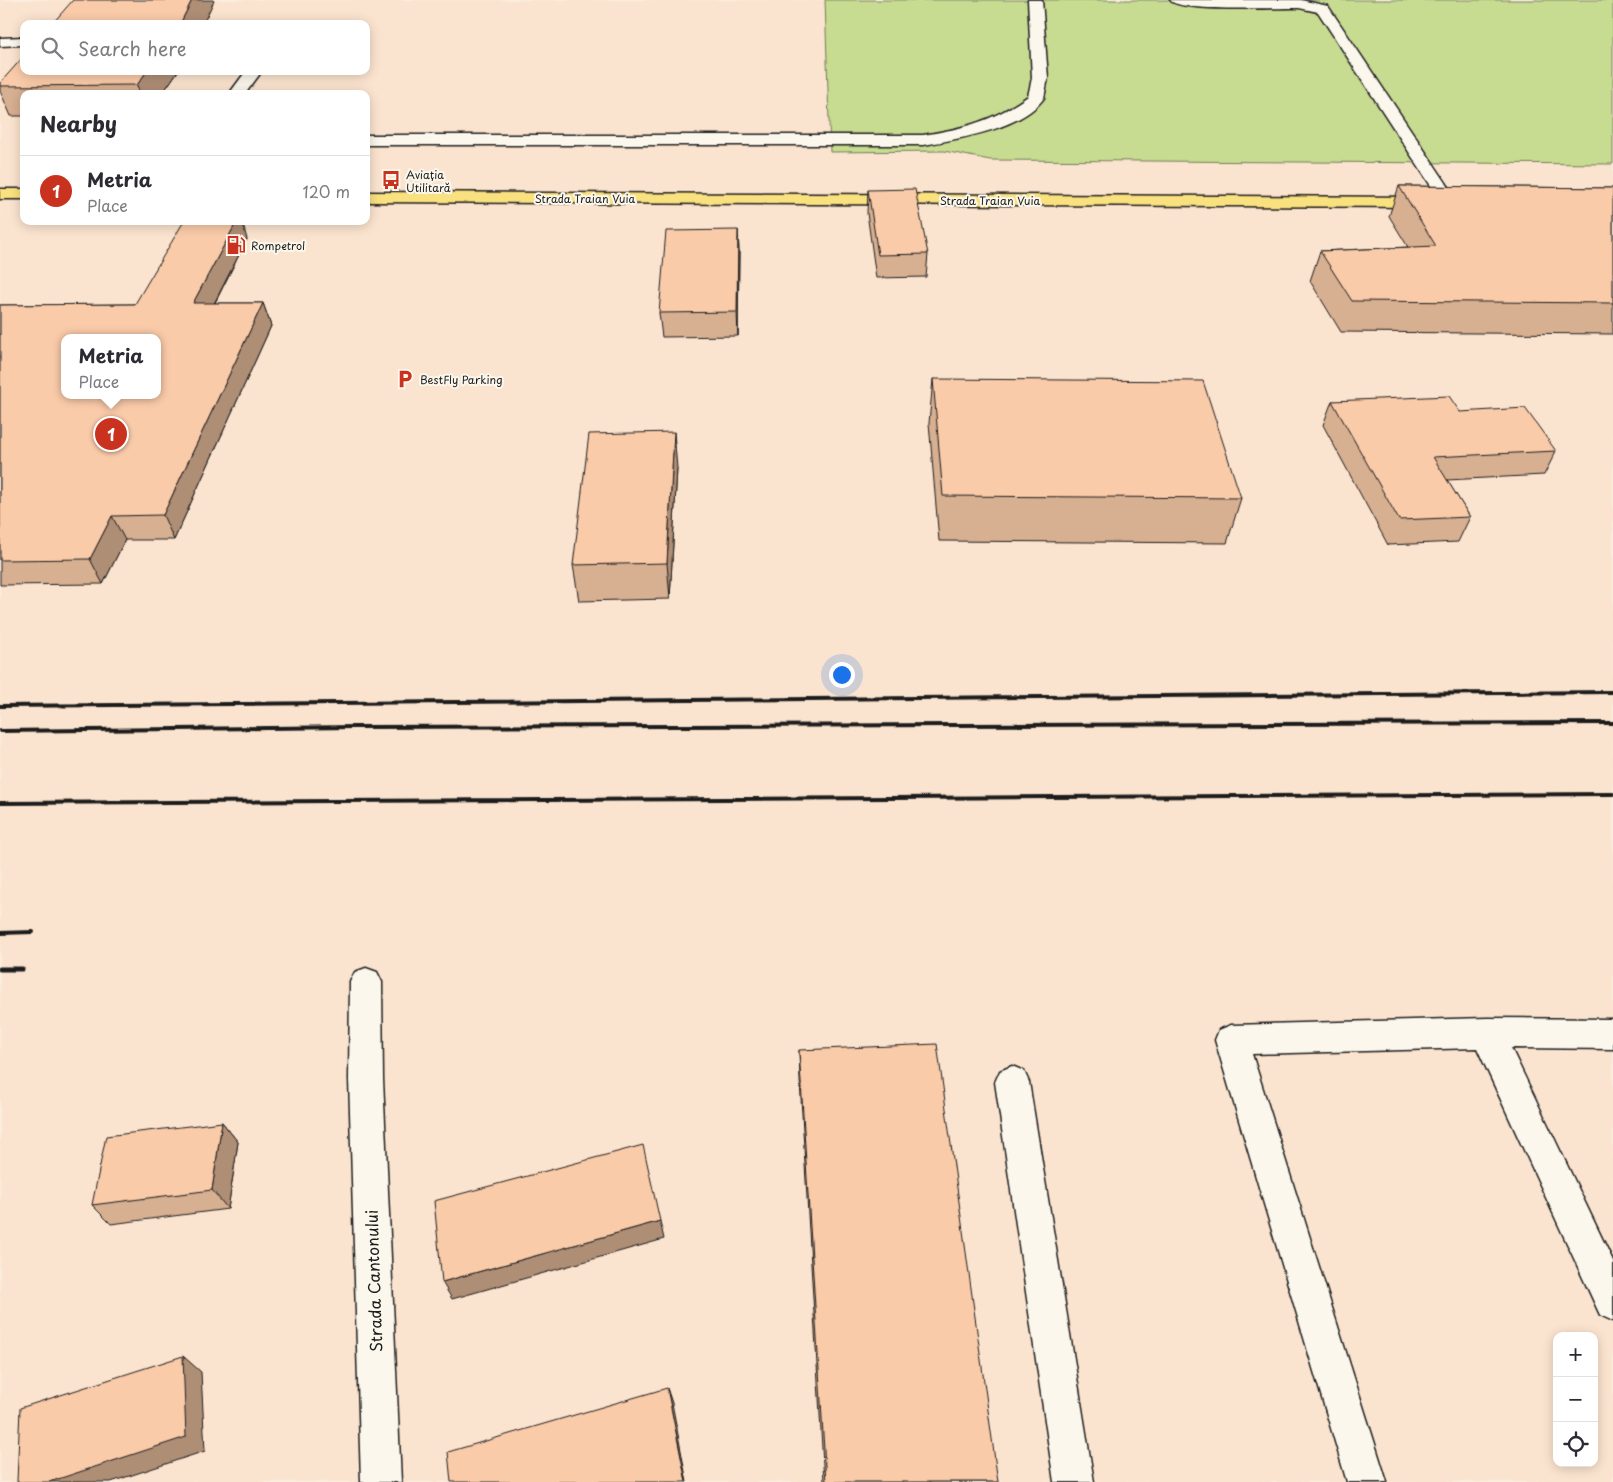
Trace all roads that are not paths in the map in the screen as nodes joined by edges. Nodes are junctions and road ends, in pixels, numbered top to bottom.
1 (1034, 0) edge
2 (1177, 0) edge
3 (0, 42) edge
4 (20, 42) edge
5 (251, 75) edge
6 (240, 90) edge
7 (370, 140) edge
8 (0, 194) edge
9 (20, 194) edge
10 (370, 197) edge
11 (1450, 202) junction
12 (1469, 202) edge
13 (366, 982) dead end
14 (1487, 1033) junction
15 (1613, 1034) edge
16 (1012, 1082) dead end
17 (1613, 1302) edge
18 (381, 1482) edge
19 (1074, 1482) edge
20 (1367, 1482) edge

1 - 7 street
2 - 11 street
3 - 4 street
5 - 6 street
8 - 9 main road
10 - 11 main road, Strada Traian Vuia
11 - 12 main road, Strada Traian Vuia
13 - 18 street, Strada Cantonului
14 - 15 street
14 - 17 street
14 - 20 street
16 - 19 street

